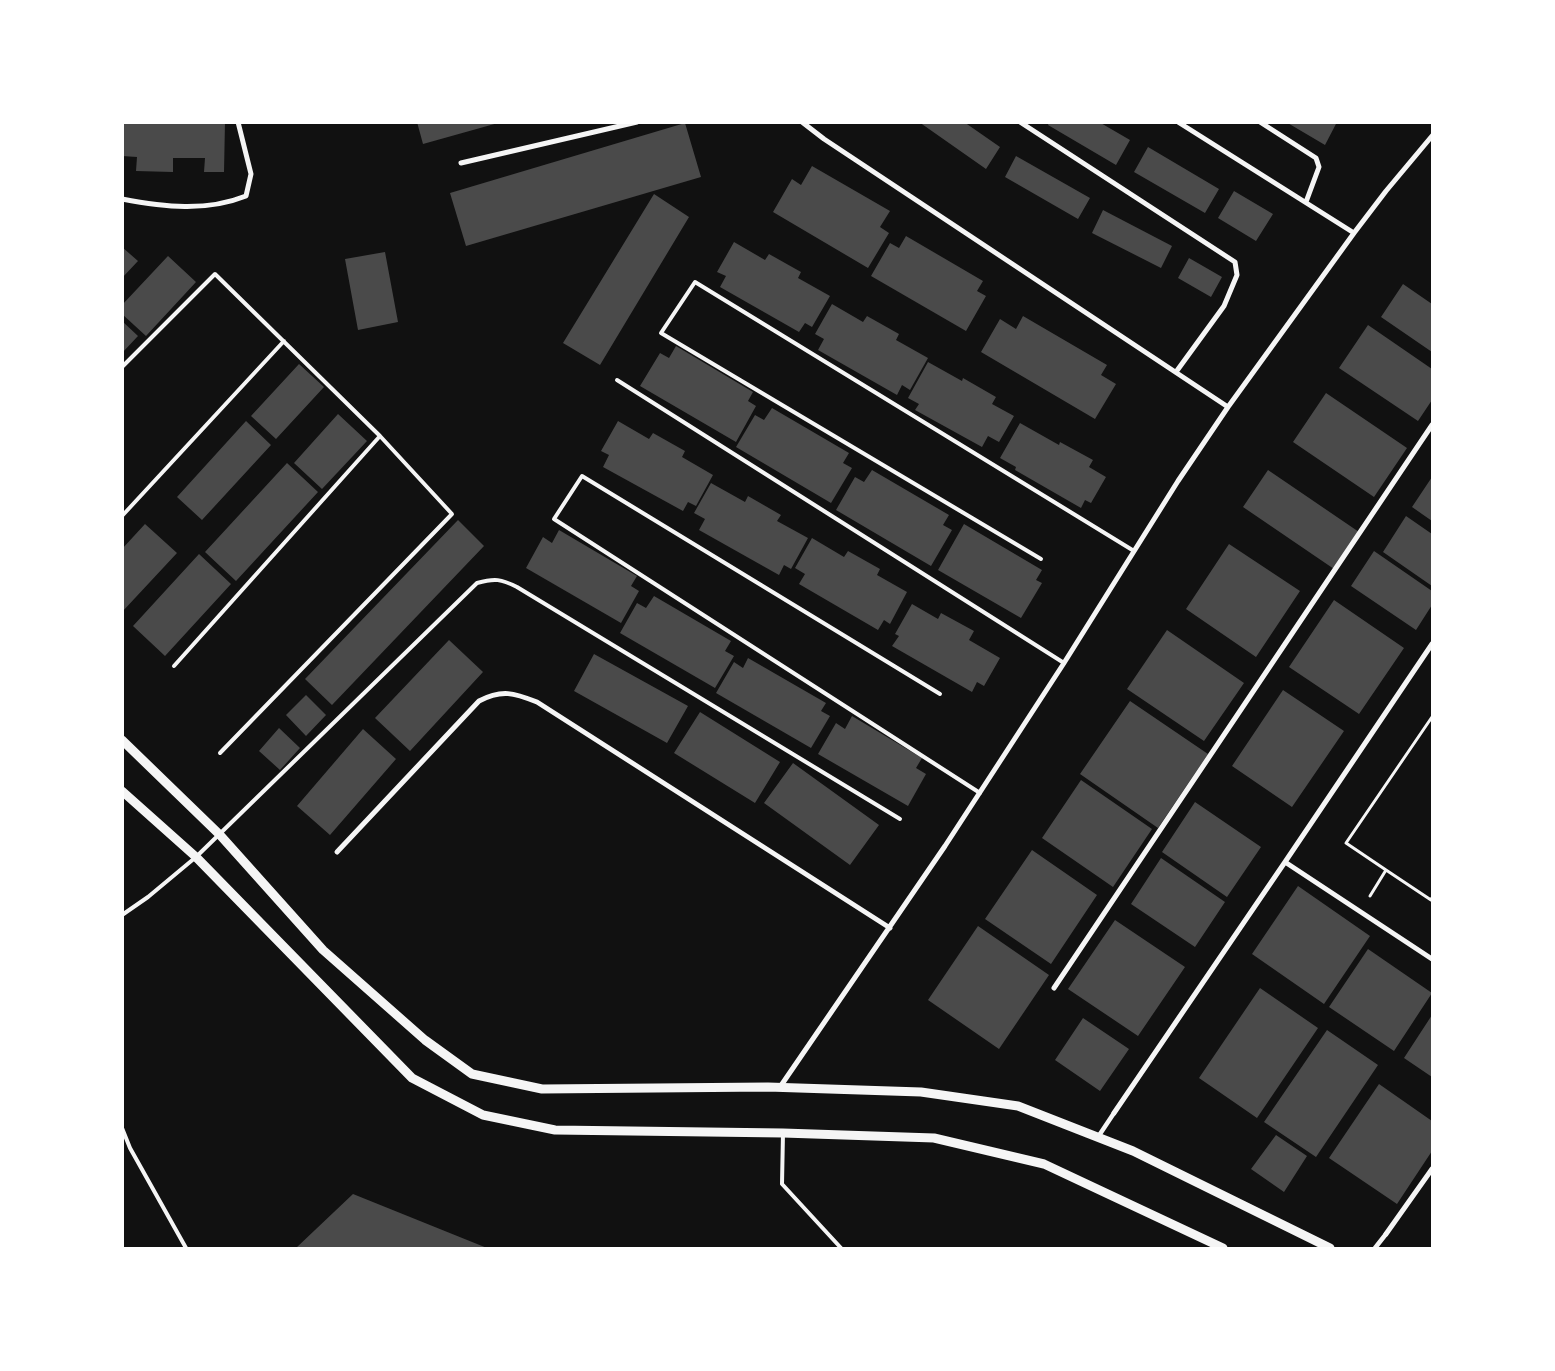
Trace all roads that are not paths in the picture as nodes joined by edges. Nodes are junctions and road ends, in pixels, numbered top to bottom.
1 (238, 122) edge
2 (637, 122) edge
3 (802, 122) edge
4 (1020, 122) edge
5 (1178, 122) edge
6 (1260, 122) edge
7 (1432, 136) edge
8 (461, 163) dead end
9 (122, 199) edge
10 (1306, 202) junction
11 (1354, 233) junction
12 (284, 341) junction
13 (122, 367) edge
14 (1176, 372) junction
15 (617, 380) dead end
16 (1228, 407) junction
17 (1432, 425) edge
18 (380, 436) junction
19 (122, 516) edge
20 (1134, 551) junction
21 (1040, 559) dead end
22 (1432, 644) edge
23 (1064, 663) junction
24 (174, 666) dead end
25 (940, 694) dead end
26 (122, 740) edge
27 (220, 753) dead end
28 (122, 790) edge
29 (980, 793) junction
30 (900, 819) dead end
31 (220, 835) junction
32 (337, 852) dead end
33 (196, 857) junction
34 (1285, 862) junction
35 (122, 915) edge
36 (890, 928) junction
37 (1432, 960) edge
38 (1054, 988) dead end
39 (780, 1087) junction
40 (1114, 1113) joint
41 (122, 1128) edge
42 (783, 1133) junction
43 (1098, 1137) junction
44 (1432, 1169) edge
45 (1386, 1234) joint
46 (186, 1248) edge
47 (841, 1248) edge
48 (1223, 1248) edge
49 (1330, 1248) edge
50 (1375, 1248) edge

1 - 9 street
2 - 8 street
3 - 14 street
4 - 14 street
5 - 10 street
6 - 10 street
7 - 11 street
10 - 11 street
11 - 16 street
12 - 13 lane
12 - 18 lane
12 - 19 lane
14 - 16 street
15 - 23 lane
16 - 20 street
17 - 38 street
18 - 24 lane
18 - 27 lane
20 - 21 lane
20 - 23 street
22 - 34 street
23 - 29 street
25 - 29 lane
26 - 31 street
28 - 33 street
29 - 36 street
30 - 31 lane
31 - 33 lane
31 - 39 street
32 - 36 street
33 - 35 lane
33 - 42 street
34 - 37 street
34 - 40 street
36 - 39 street
39 - 43 street
40 - 43 street
41 - 46 lane
42 - 47 lane
42 - 48 street
43 - 49 street
44 - 45 street
45 - 50 street

